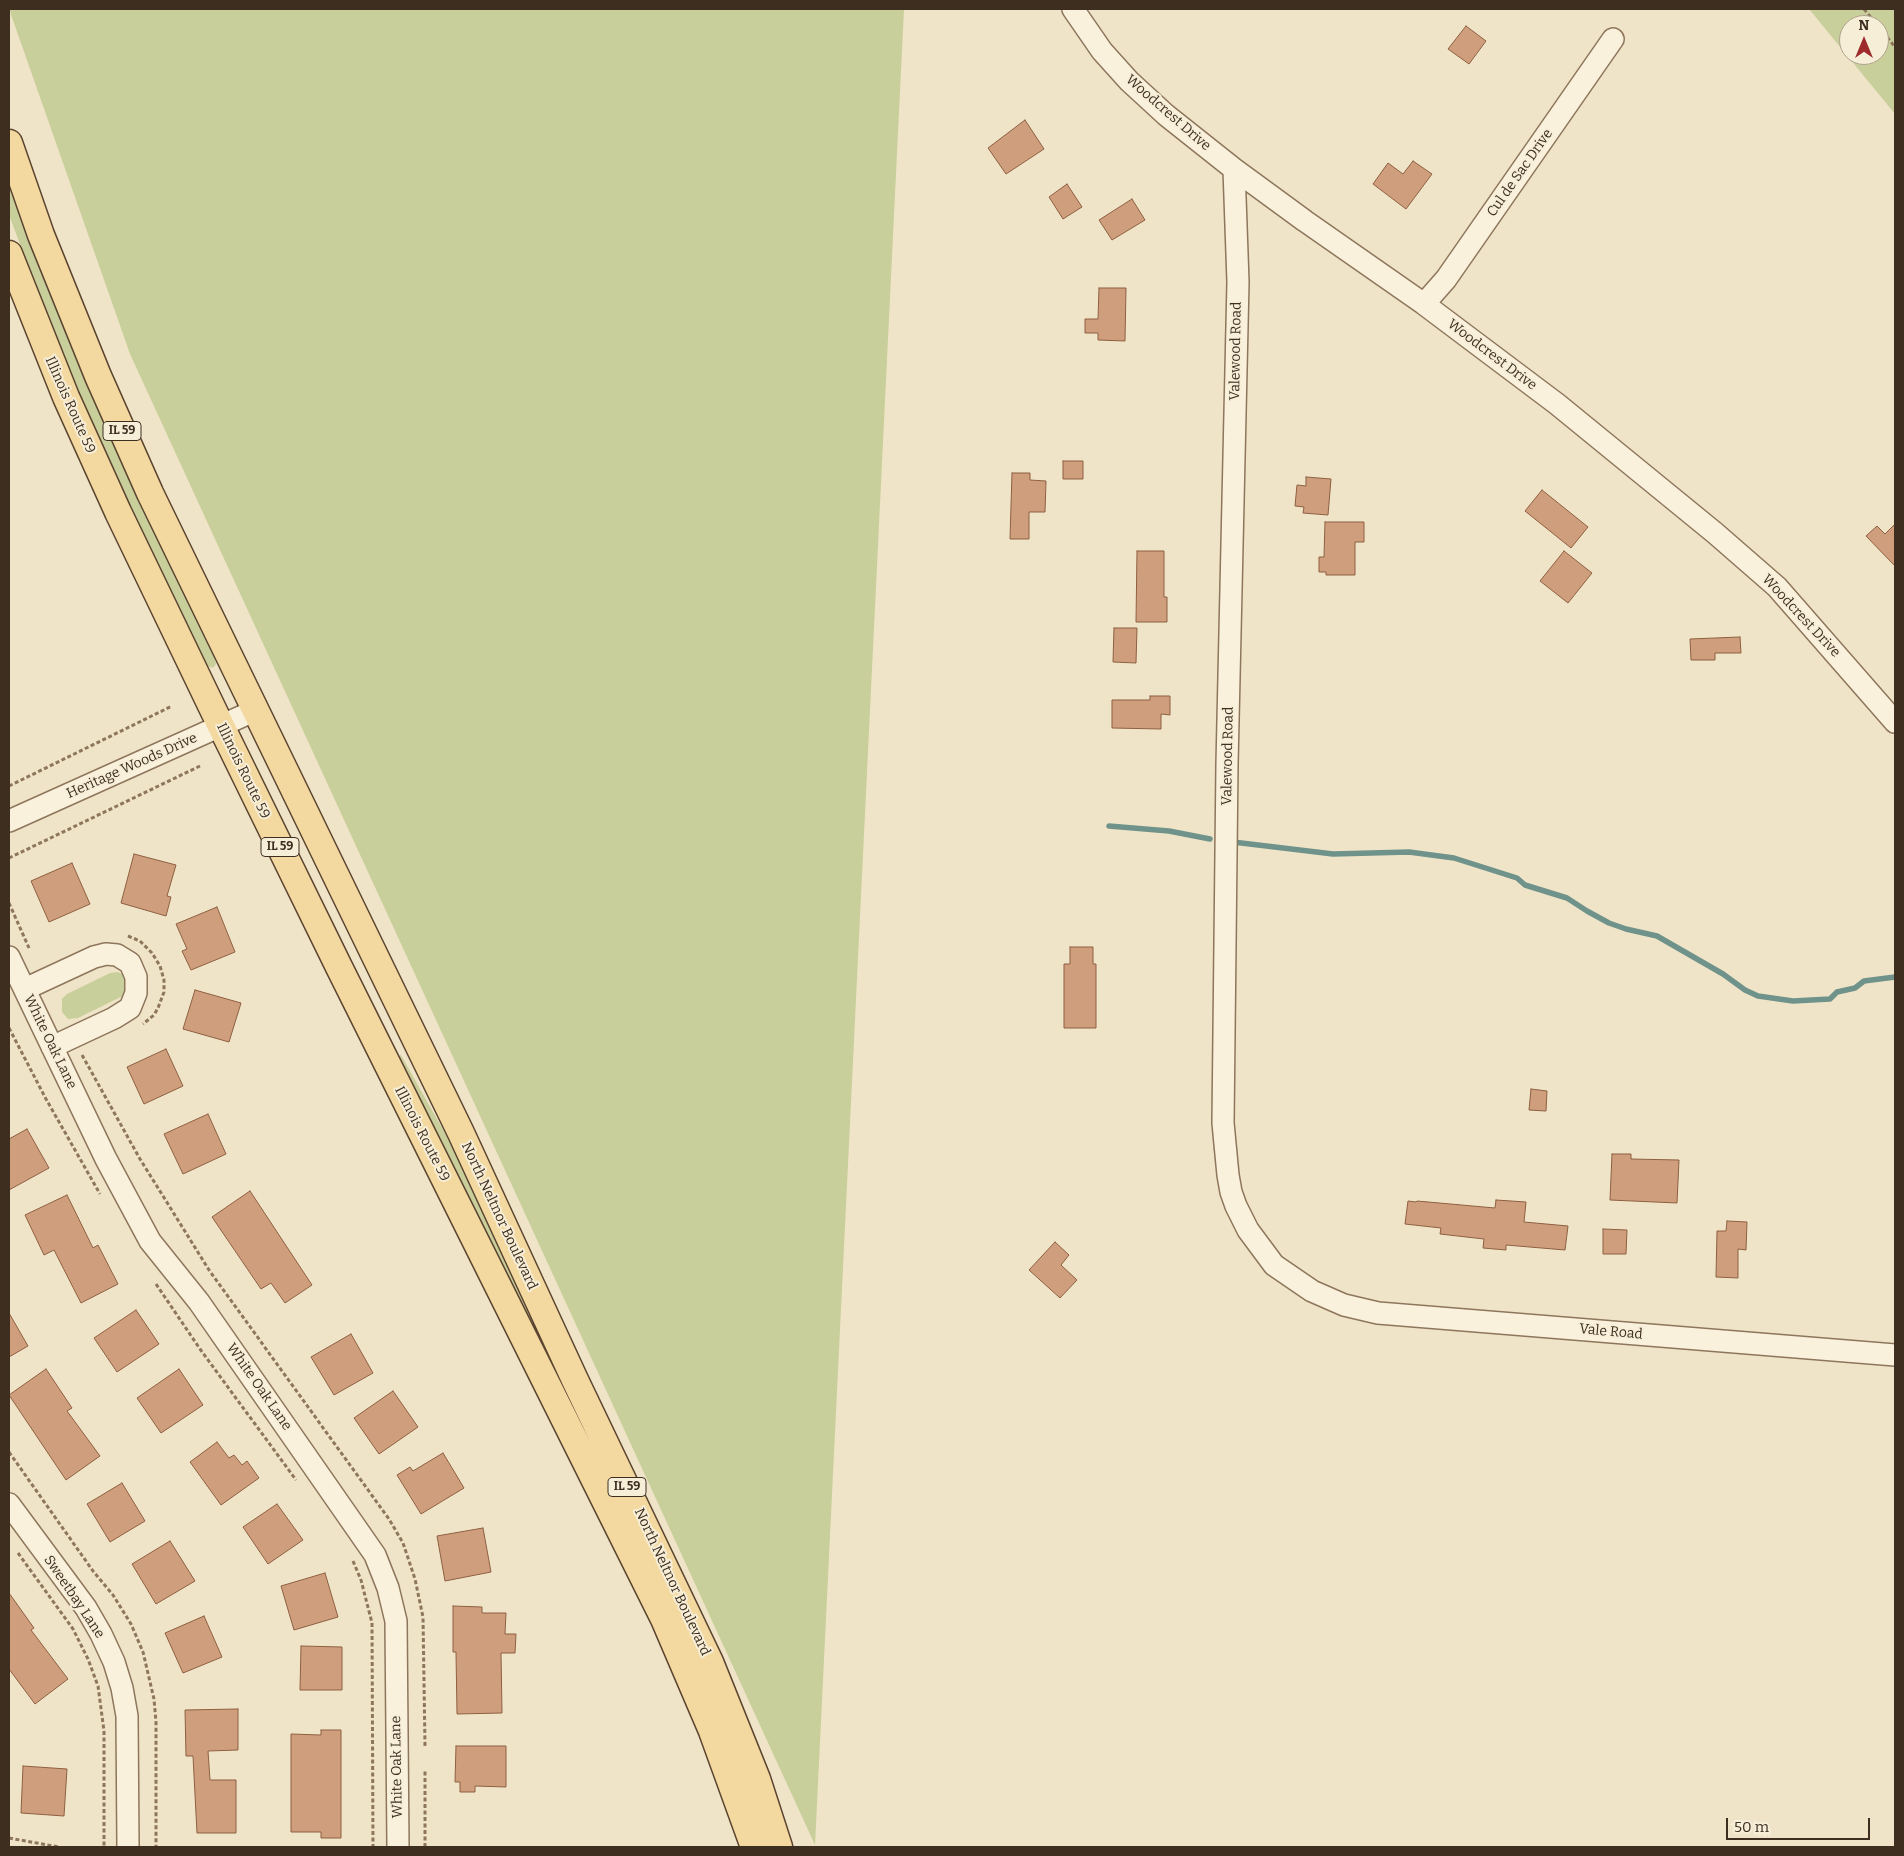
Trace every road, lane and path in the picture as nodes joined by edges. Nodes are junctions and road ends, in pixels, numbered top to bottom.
1 (1074, 9) edge
2 (1613, 39) dead end
3 (9, 144) edge
4 (1234, 169) junction
5 (9, 254) edge
6 (1424, 304) junction
7 (172, 706) dead end
8 (256, 710) junction
9 (1895, 722) edge
10 (221, 726) junction
11 (200, 766) dead end
12 (9, 786) edge
13 (9, 821) edge
14 (9, 858) edge
15 (9, 903) edge
16 (124, 935) dead end
17 (30, 951) dead end
18 (9, 957) edge
19 (25, 989) junction
20 (9, 1028) edge
21 (138, 1028) dead end
22 (52, 1047) junction
23 (90, 1052) dead end
24 (102, 1198) dead end
25 (154, 1281) dead end
26 (1329, 1299) joint
27 (522, 1334) joint
28 (1895, 1355) edge
29 (297, 1481) dead end
30 (9, 1504) edge
31 (15, 1549) dead end
32 (351, 1558) dead end
33 (425, 1746) dead end
34 (425, 1771) dead end
35 (9, 1838) edge
36 (59, 1847) edge
37 (104, 1847) edge
38 (128, 1847) edge
39 (372, 1847) edge
40 (398, 1847) edge
41 (425, 1847) edge
42 (754, 1847) edge
43 (779, 1847) edge

1 - 4 street, Woodcrest Drive
2 - 6 street, Cul de Sac Drive
3 - 8 main road, IL 59
4 - 6 street, Woodcrest Drive
4 - 26 street, Valewood Road
5 - 10 main road, Illinois Route 59 / IL 59
6 - 9 street, Woodcrest Drive
7 - 12 path
8 - 10 street, Heritage Woods Drive
8 - 43 main road, North Neltnor Boulevard / IL 59
10 - 13 street, Heritage Woods Drive
10 - 27 main road, Illinois Route 59 / IL 59
11 - 14 path
15 - 17 path
16 - 21 path
18 - 19 street, White Oak Lane
19 - 22 street, White Oak Lane
19 - 22 street
20 - 24 path
22 - 40 street, White Oak Lane
23 - 33 path
25 - 29 path
26 - 28 street, Vale Road
27 - 42 main road, North Neltnor Boulevard / IL 59
30 - 38 street, Sweetbay Lane
31 - 37 path
32 - 39 path
34 - 41 path
35 - 36 path

